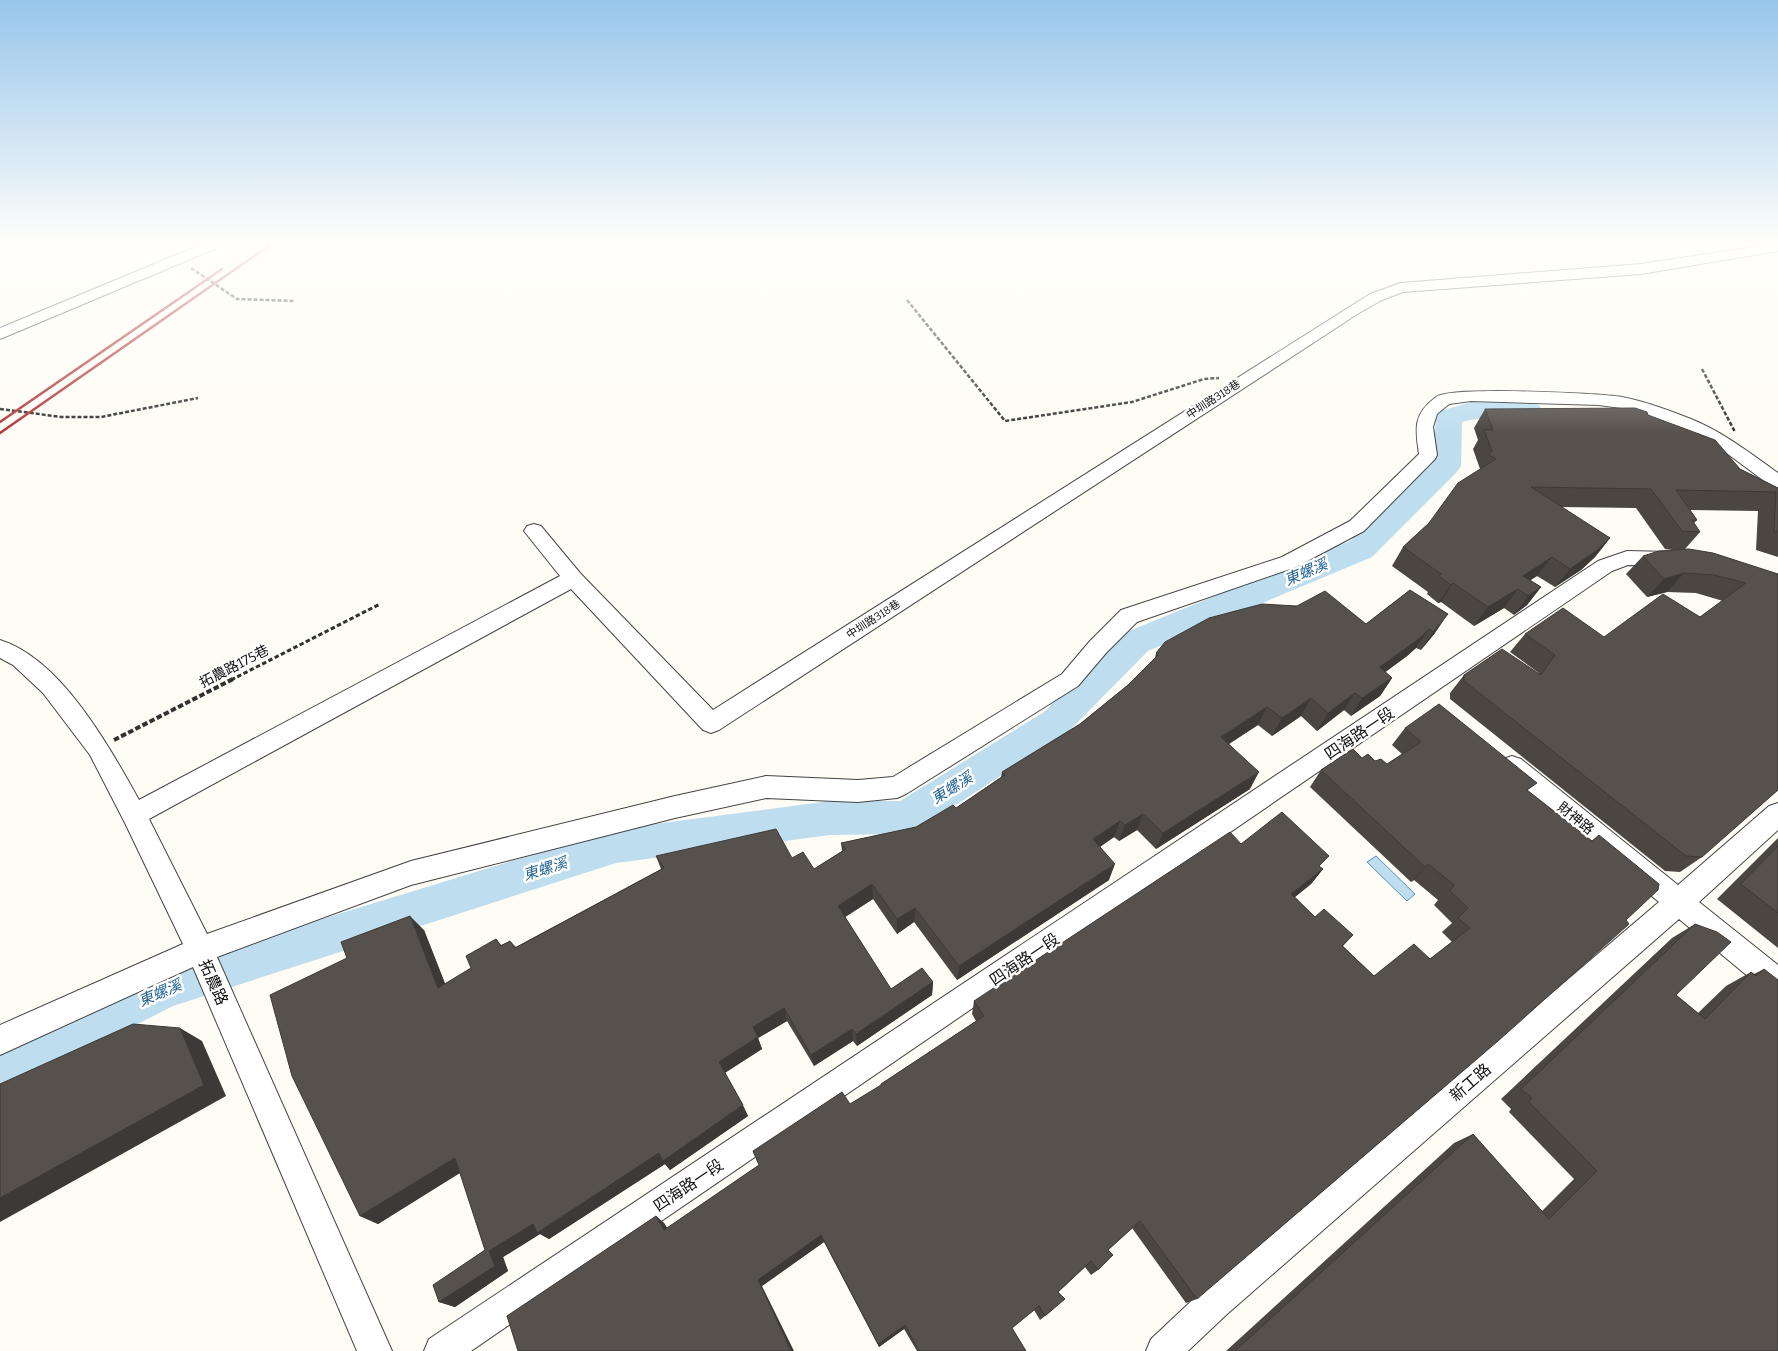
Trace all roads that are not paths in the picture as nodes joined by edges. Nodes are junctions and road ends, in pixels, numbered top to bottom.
1 (59, 308) edge
2 (1356, 308) edge
3 (0, 334) edge
4 (1778, 482) edge
5 (534, 531) dead end
6 (1691, 561) edge
7 (573, 578) junction
8 (0, 648) edge
9 (1497, 754) edge
10 (1778, 814) edge
11 (134, 815) junction
12 (1679, 902) junction
13 (200, 950) junction
14 (1778, 983) edge
15 (0, 1040) edge
16 (375, 1351) edge
17 (441, 1351) edge
18 (1163, 1351) edge

1 - 3 street
2 - 7 street, 中圳路318巷
4 - 13 street
5 - 7 street
6 - 17 street, 四海路一段
7 - 11 street
8 - 11 street, 拓農路
9 - 12 street, 財神路
10 - 12 street, 新工路
11 - 13 street, 拓農路
12 - 14 street, 財神路
12 - 18 street, 新工路
13 - 15 street
13 - 16 street, 拓農路

